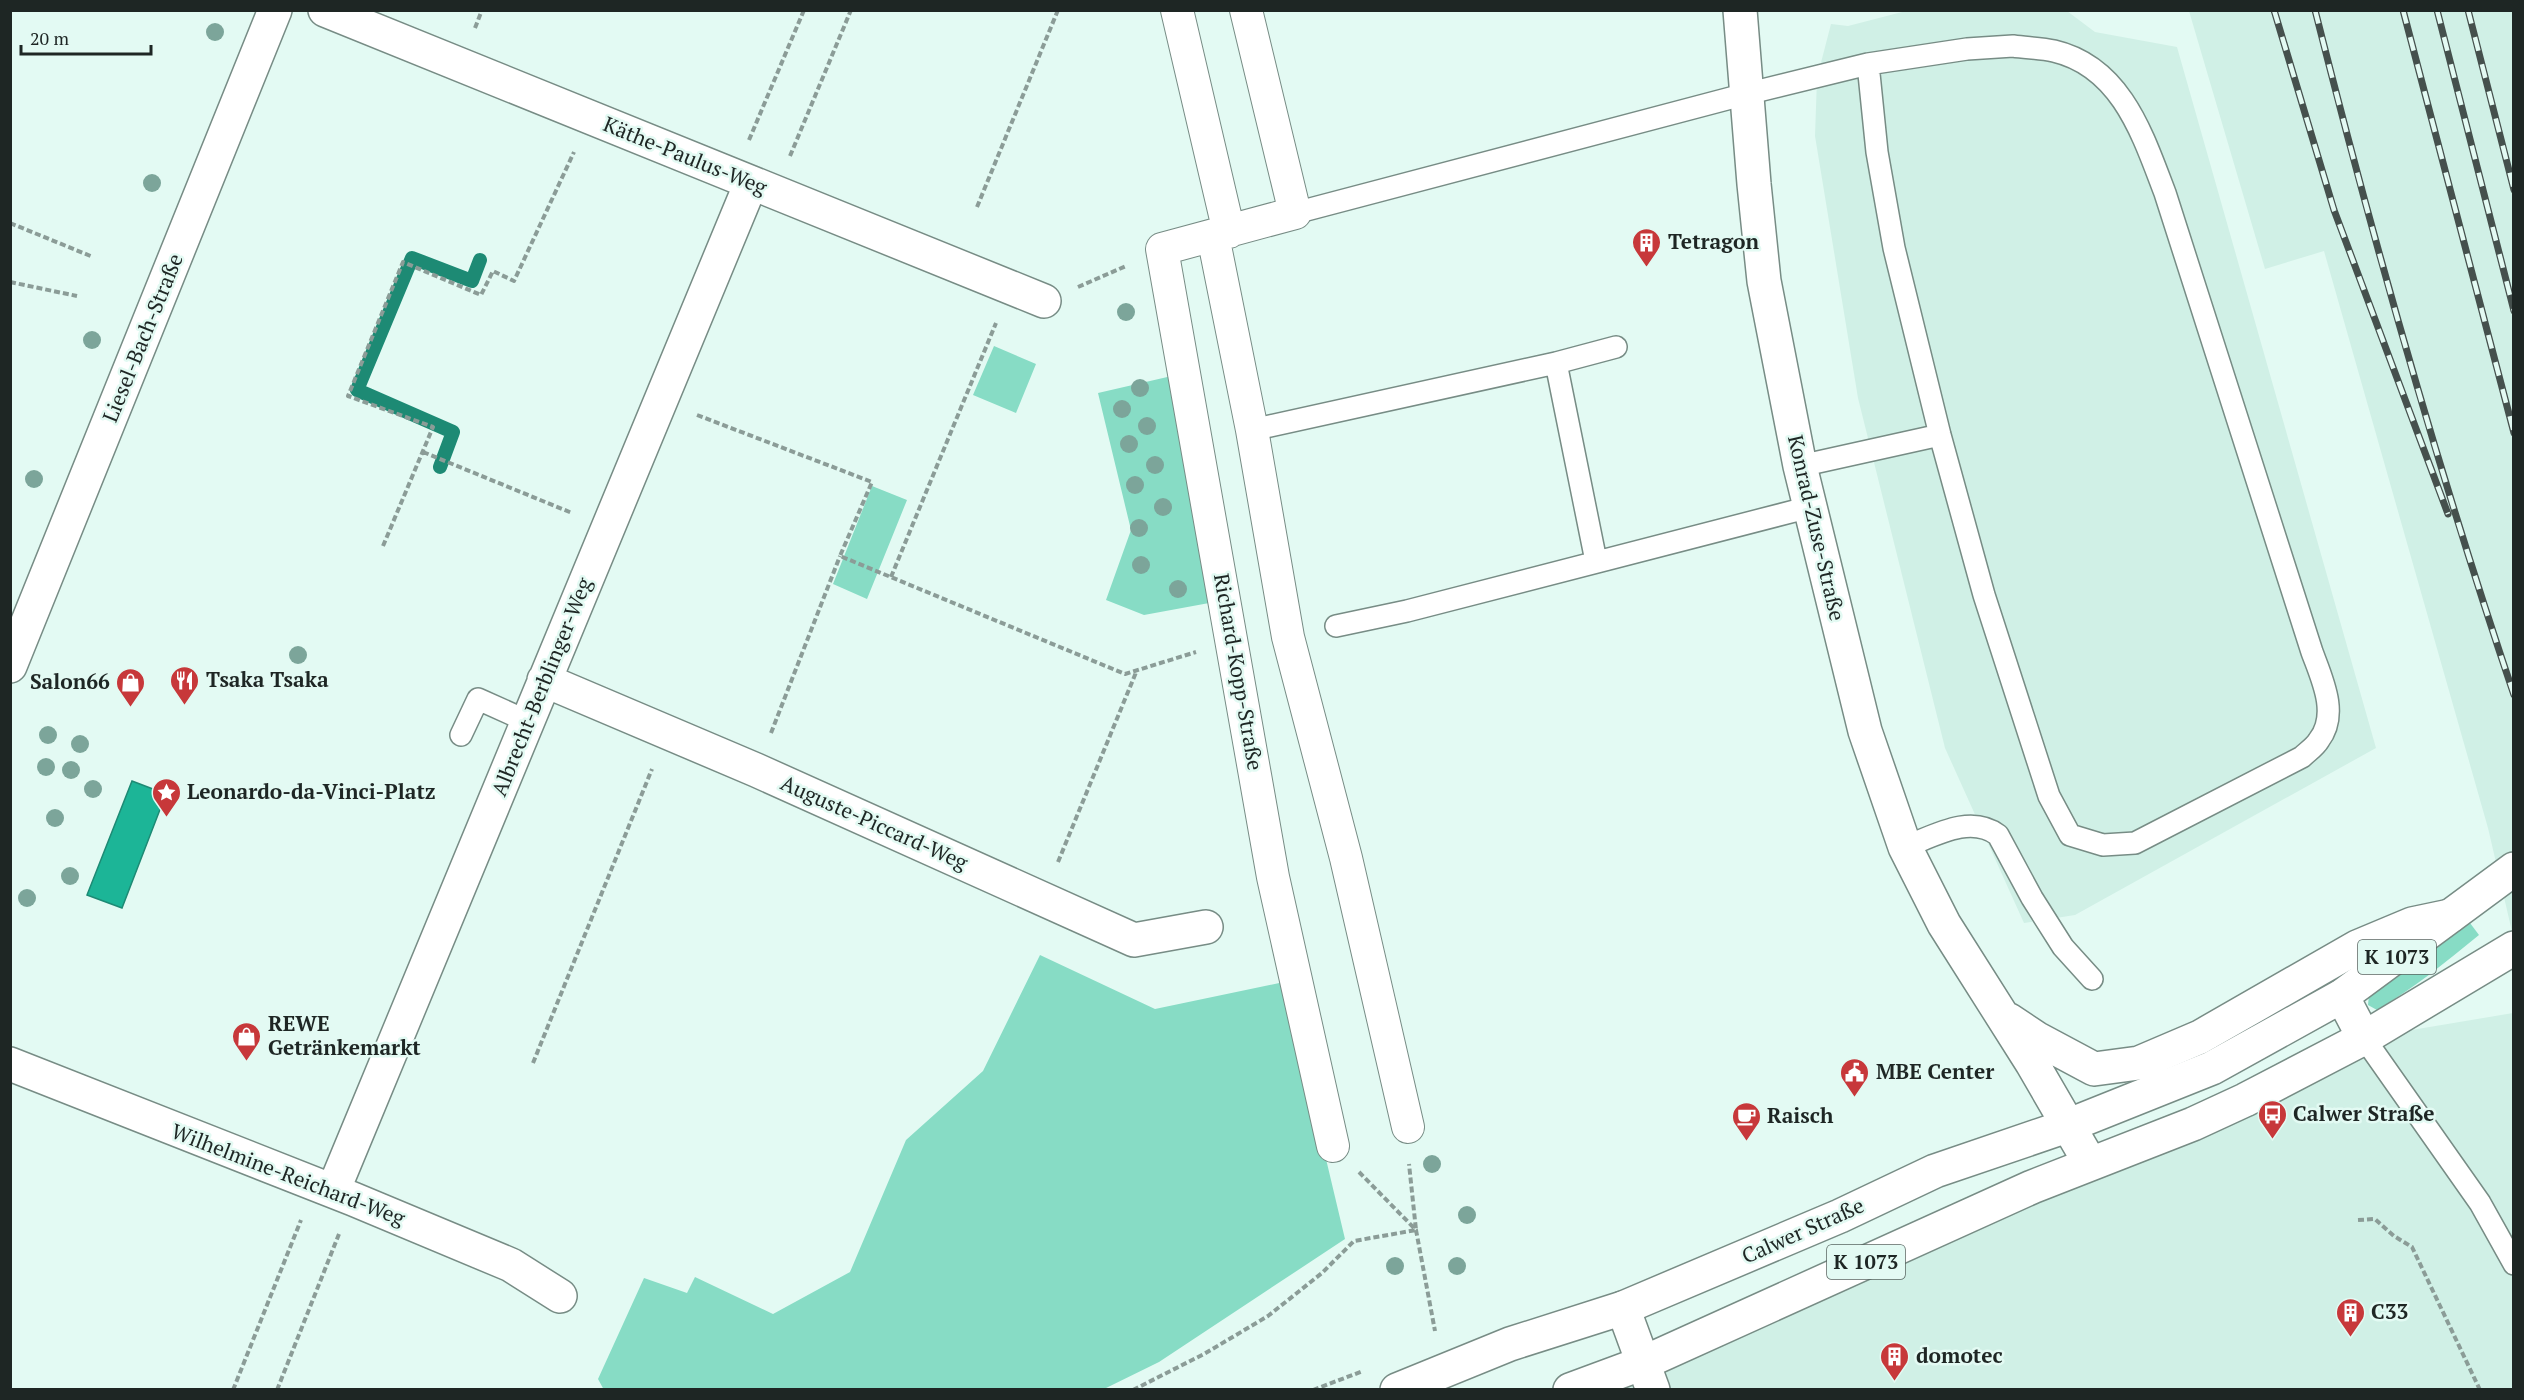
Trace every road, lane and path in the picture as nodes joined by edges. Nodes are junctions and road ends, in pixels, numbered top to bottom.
1 (275, 10) edge
2 (325, 10) edge
3 (804, 10) edge
4 (851, 10) edge
5 (1059, 10) edge
6 (1177, 10) edge
7 (1246, 10) edge
8 (1740, 10) edge
9 (1868, 64) junction
10 (1746, 94) junction
11 (759, 115) dead end
12 (591, 118) junction
13 (763, 187) junction
14 (977, 207) dead end
15 (1295, 213) junction
16 (10, 223) edge
17 (1221, 234) junction
18 (1162, 249) junction
19 (93, 257) dead end
20 (10, 282) edge
21 (1011, 287) junction
22 (77, 296) dead end
23 (1044, 301) joint
24 (1616, 347) dead end
25 (1556, 363) junction
26 (660, 401) junction
27 (1251, 430) junction
28 (1940, 435) junction
29 (423, 452) junction
30 (1800, 466) junction
31 (1810, 507) junction
32 (607, 527) junction
33 (383, 546) dead end
34 (840, 556) junction
35 (1596, 561) junction
36 (891, 577) junction
37 (1336, 626) dead end
38 (1233, 640) junction
39 (10, 666) edge
40 (1137, 670) junction
41 (544, 680) junction
42 (527, 721) junction
43 (667, 731) junction
44 (461, 735) dead end
45 (756, 770) junction
46 (1905, 847) junction
47 (2511, 871) edge
48 (1043, 899) junction
49 (2450, 916) junction
50 (1206, 927) dead end
51 (2514, 948) edge
52 (2092, 979) dead end
53 (2342, 996) junction
54 (2000, 1014) junction
55 (2364, 1038) junction
56 (532, 1063) dead end
57 (10, 1064) edge
58 (2094, 1069) joint
59 (2067, 1126) junction
60 (1408, 1128) joint
61 (1333, 1146) joint
62 (2090, 1163) junction
63 (334, 1191) junction
64 (2358, 1220) dead end
65 (1416, 1230) junction
66 (2514, 1264) edge
67 (560, 1296) dead end
68 (1623, 1308) junction
69 (1436, 1338) dead end
70 (1648, 1376) edge
71 (233, 1389) edge
72 (277, 1389) edge
73 (1133, 1389) edge
74 (1397, 1389) edge
75 (1570, 1389) edge
76 (2480, 1389) edge

1 - 39 street, Liesel-Bach-Straße
2 - 12 street, Käthe-Paulus-Weg
3 - 11 path
4 - 13 path
5 - 14 path
6 - 17 street
7 - 15 street
8 - 10 street, Konrad-Zuse-Straße
9 - 10 lane
9 - 28 lane
9 - 28 lane
10 - 15 lane
10 - 30 street, Konrad-Zuse-Straße
12 - 13 street, Käthe-Paulus-Weg
12 - 29 path
13 - 21 street, Käthe-Paulus-Weg
13 - 26 street, Albrecht-Berblinger-Weg
15 - 17 street
16 - 19 path
17 - 18 street
17 - 27 street
18 - 23 path
18 - 38 street, Richard-Kopp-Straße
20 - 22 path
21 - 23 street, Käthe-Paulus-Weg
21 - 36 path
24 - 25 lane
25 - 27 lane
25 - 35 lane
26 - 32 street, Albrecht-Berblinger-Weg
26 - 34 path
27 - 60 street
28 - 30 lane
29 - 32 path
29 - 33 path
30 - 31 street, Konrad-Zuse-Straße
31 - 35 lane
31 - 46 street, Konrad-Zuse-Straße
32 - 41 street, Albrecht-Berblinger-Weg
34 - 36 path
34 - 45 path
35 - 37 lane
36 - 40 path
38 - 40 path
38 - 61 street, Richard-Kopp-Straße
40 - 48 path
41 - 42 street, Albrecht-Berblinger-Weg
41 - 43 street, Auguste-Piccard-Weg
42 - 44 lane
42 - 63 street, Albrecht-Berblinger-Weg
43 - 45 street, Auguste-Piccard-Weg
43 - 56 path
45 - 48 street, Auguste-Piccard-Weg
46 - 52 lane
46 - 54 street, Konrad-Zuse-Straße
47 - 49 street, Calwer Straße / K 1073
48 - 50 street, Auguste-Piccard-Weg
49 - 53 street, Calwer Straße / K 1073
49 - 58 street, Calwer Straße
51 - 55 street, K 1073
53 - 55 street
53 - 59 street, Calwer Straße / K 1073
54 - 58 street, Konrad-Zuse-Straße
54 - 59 street, Konrad-Zuse-Straße
55 - 62 street, K 1073
55 - 66 lane
57 - 63 street, Wilhelmine-Reichard-Weg
59 - 62 street, Konrad-Zuse-Straße
59 - 68 street, Calwer Straße / K 1073
60 - 65 path
61 - 65 path
62 - 70 street, K 1073
63 - 67 street, Wilhelmine-Reichard-Weg
63 - 71 path
63 - 72 path
64 - 76 path
65 - 69 path
65 - 73 path
68 - 70 street
68 - 74 street, Calwer Straße / K 1073
70 - 75 street, K 1073

